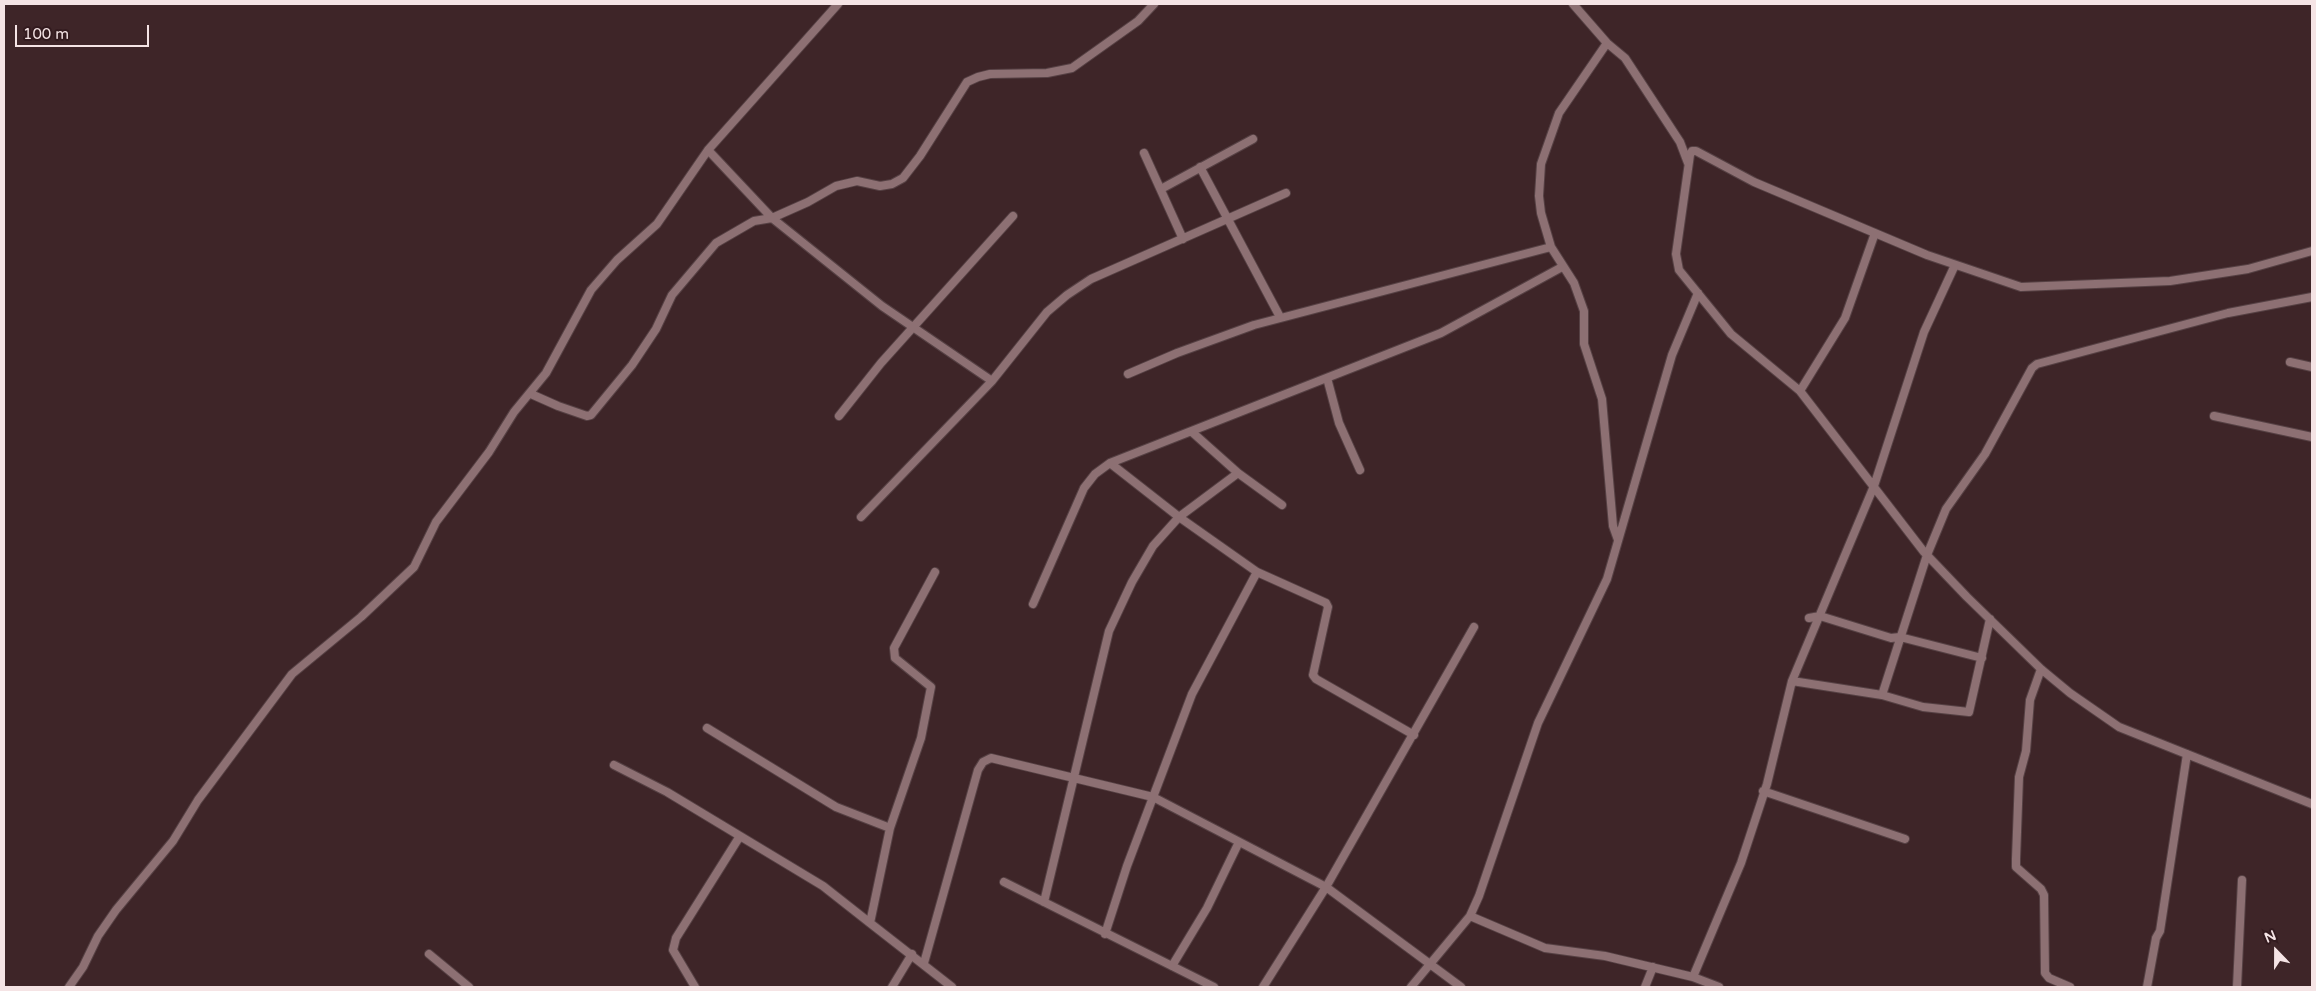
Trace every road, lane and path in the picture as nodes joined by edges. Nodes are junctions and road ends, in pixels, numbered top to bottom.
1 (838, 4) edge
2 (1154, 4) edge
3 (1573, 4) edge
4 (1607, 43) junction
5 (1253, 139) dead end
6 (708, 150) junction
7 (1144, 153) dead end
8 (1688, 166) junction
9 (1200, 167) junction
10 (1161, 189) junction
11 (1286, 193) dead end
12 (1012, 216) dead end
13 (772, 218) junction
14 (1228, 220) junction
15 (1875, 233) junction
16 (1183, 239) junction
17 (1551, 247) junction
18 (2312, 251) edge
19 (1955, 265) junction
20 (1562, 267) junction
21 (1698, 293) junction
22 (2312, 297) edge
23 (1280, 318) junction
24 (915, 328) junction
25 (2290, 362) dead end
26 (2312, 367) edge
27 (1128, 374) dead end
28 (1327, 378) junction
29 (992, 381) junction
30 (1800, 390) junction
31 (531, 394) junction
32 (839, 416) dead end
33 (2214, 416) dead end
34 (1192, 432) junction
35 (2312, 437) edge
36 (1110, 463) junction
37 (1360, 470) dead end
38 (1238, 473) junction
39 (1874, 486) junction
40 (1282, 505) dead end
41 (861, 517) dead end
42 (1179, 517) junction
43 (1618, 540) junction
44 (1927, 555) junction
45 (935, 572) dead end
46 (1258, 572) junction
47 (1033, 604) dead end
48 (1820, 616) junction
49 (1809, 618) dead end
50 (1990, 619) junction
51 (1474, 627) dead end
52 (1900, 637) junction
53 (1982, 658) junction
54 (2041, 669) junction
55 (1792, 681) junction
56 (1882, 695) junction
57 (707, 728) dead end
58 (1414, 735) junction
59 (2187, 754) junction
60 (614, 765) dead end
61 (1074, 778) junction
62 (1763, 791) junction
63 (1153, 797) junction
64 (2312, 804) edge
65 (890, 828) junction
66 (740, 836) junction
67 (1905, 839) dead end
68 (1239, 842) junction
69 (2242, 880) dead end
70 (1004, 882) dead end
71 (1326, 887) junction
72 (1044, 902) junction
73 (1470, 916) junction
74 (870, 923) junction
75 (1106, 934) junction
76 (428, 954) dead end
77 (912, 954) junction
78 (924, 963) junction
79 (1172, 966) junction
80 (1428, 966) junction
81 (1654, 967) junction
82 (1693, 976) junction
83 (69, 987) edge
84 (469, 987) edge
85 (695, 987) edge
86 (892, 987) edge
87 (952, 987) edge
88 (1214, 987) edge
89 (1263, 987) edge
90 (1412, 987) edge
91 (1461, 987) edge
92 (1645, 987) edge
93 (1719, 987) edge
94 (2070, 987) edge
95 (2147, 987) edge
96 (2238, 987) edge

1 - 6 street
2 - 13 street
3 - 4 street
4 - 8 street
4 - 17 street
5 - 9 street
6 - 13 street
6 - 31 street
7 - 10 street
8 - 15 street
8 - 21 street
9 - 10 street
9 - 14 street
10 - 16 street
11 - 14 street
12 - 24 street
13 - 24 street
13 - 31 street
14 - 16 street
14 - 23 street
15 - 19 street
15 - 30 street
16 - 29 street
17 - 20 street
17 - 23 street
18 - 19 street
19 - 39 street
20 - 28 street
20 - 43 street
21 - 30 street
21 - 43 street
22 - 44 street
23 - 27 street
24 - 29 street
24 - 32 street
25 - 26 street
28 - 34 street
28 - 37 street
29 - 41 street
30 - 39 street
31 - 83 street
33 - 35 street
34 - 36 street
34 - 38 street
36 - 42 street
36 - 47 street
38 - 40 street
38 - 42 street
39 - 44 street
39 - 48 street
42 - 46 street
42 - 61 street
43 - 73 street
44 - 50 street
44 - 52 street
45 - 65 street
46 - 58 street
46 - 63 street
48 - 49 street
48 - 52 street
48 - 55 street
50 - 53 street
50 - 54 street
51 - 58 street
52 - 53 street
52 - 56 street
53 - 56 street
54 - 59 street
54 - 94 street
55 - 56 street
55 - 62 street
57 - 65 street
58 - 71 street
59 - 64 street
59 - 95 street
60 - 66 street
61 - 63 street
61 - 72 street
61 - 78 street
62 - 67 street
62 - 82 street
63 - 68 street
63 - 75 street
65 - 74 street
66 - 74 street
66 - 85 street
68 - 71 street
68 - 79 street
69 - 96 street
70 - 72 street
71 - 80 street
71 - 89 street
72 - 75 street
73 - 80 street
73 - 81 street
74 - 77 street
75 - 79 street
76 - 84 street
77 - 78 street
77 - 86 street
78 - 87 street
79 - 88 street
80 - 90 street
80 - 91 street
81 - 82 street
81 - 92 street
82 - 93 street

